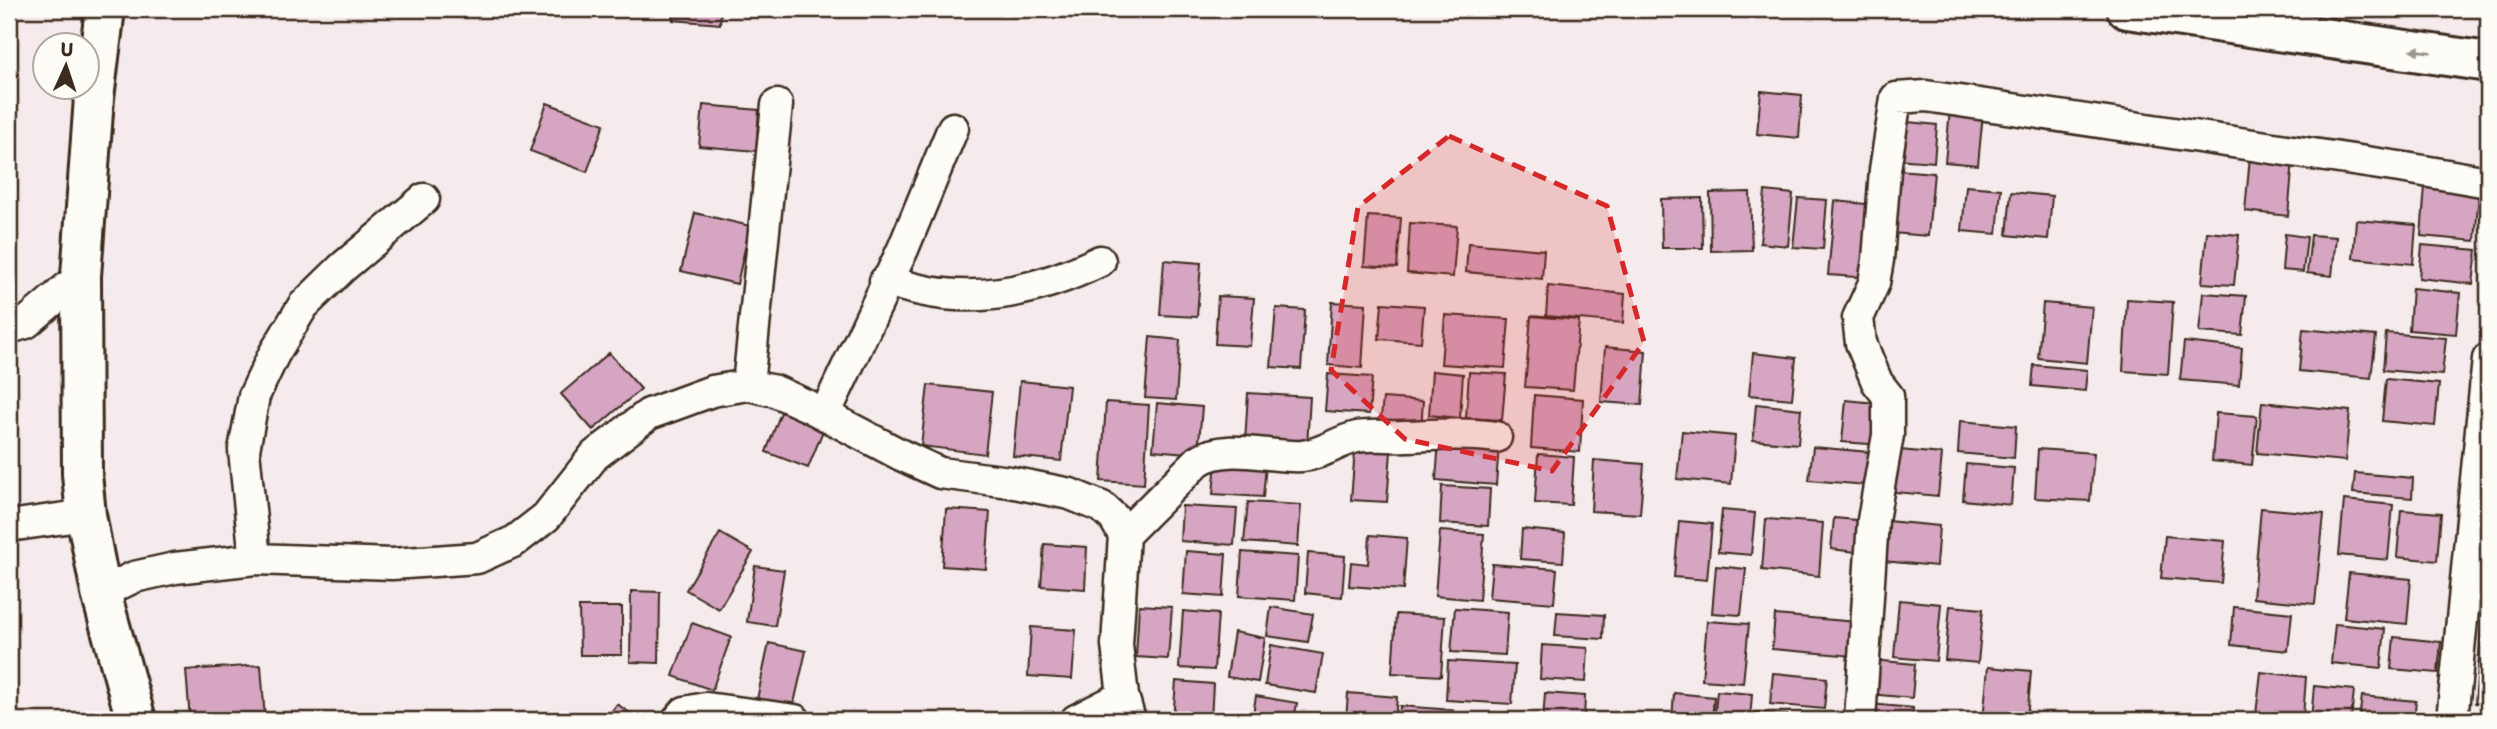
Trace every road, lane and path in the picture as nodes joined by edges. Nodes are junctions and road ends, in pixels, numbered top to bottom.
1 (105, 9) edge
2 (2127, 9) edge
3 (2488, 62) edge
4 (776, 104) dead end
5 (953, 128) dead end
6 (2488, 182) edge
7 (424, 199) dead end
8 (1100, 261) dead end
9 (81, 276) junction
10 (886, 282) junction
11 (9, 328) edge
12 (2488, 359) edge
13 (748, 385) junction
14 (825, 414) junction
15 (1496, 437) dead end
16 (86, 515) junction
17 (9, 526) edge
18 (1124, 535) junction
19 (255, 559) junction
20 (101, 593) junction
21 (1127, 708) edge
22 (136, 720) edge
23 (678, 720) edge
24 (795, 720) edge
25 (1076, 720) edge
26 (1860, 720) edge
27 (2452, 720) edge

1 - 9 main road
3 -> 2 main road
4 - 13 street
5 - 10 street
6 - 26 street
7 - 19 street
8 - 10 street
9 - 11 street
9 - 16 main road
10 - 14 street
12 - 27 street
13 - 14 street
13 - 19 street
14 - 18 street
15 - 18 street
16 - 17 street
16 - 20 main road
18 - 21 street
19 - 20 street
20 - 22 main road
21 - 25 street
23 - 24 street

